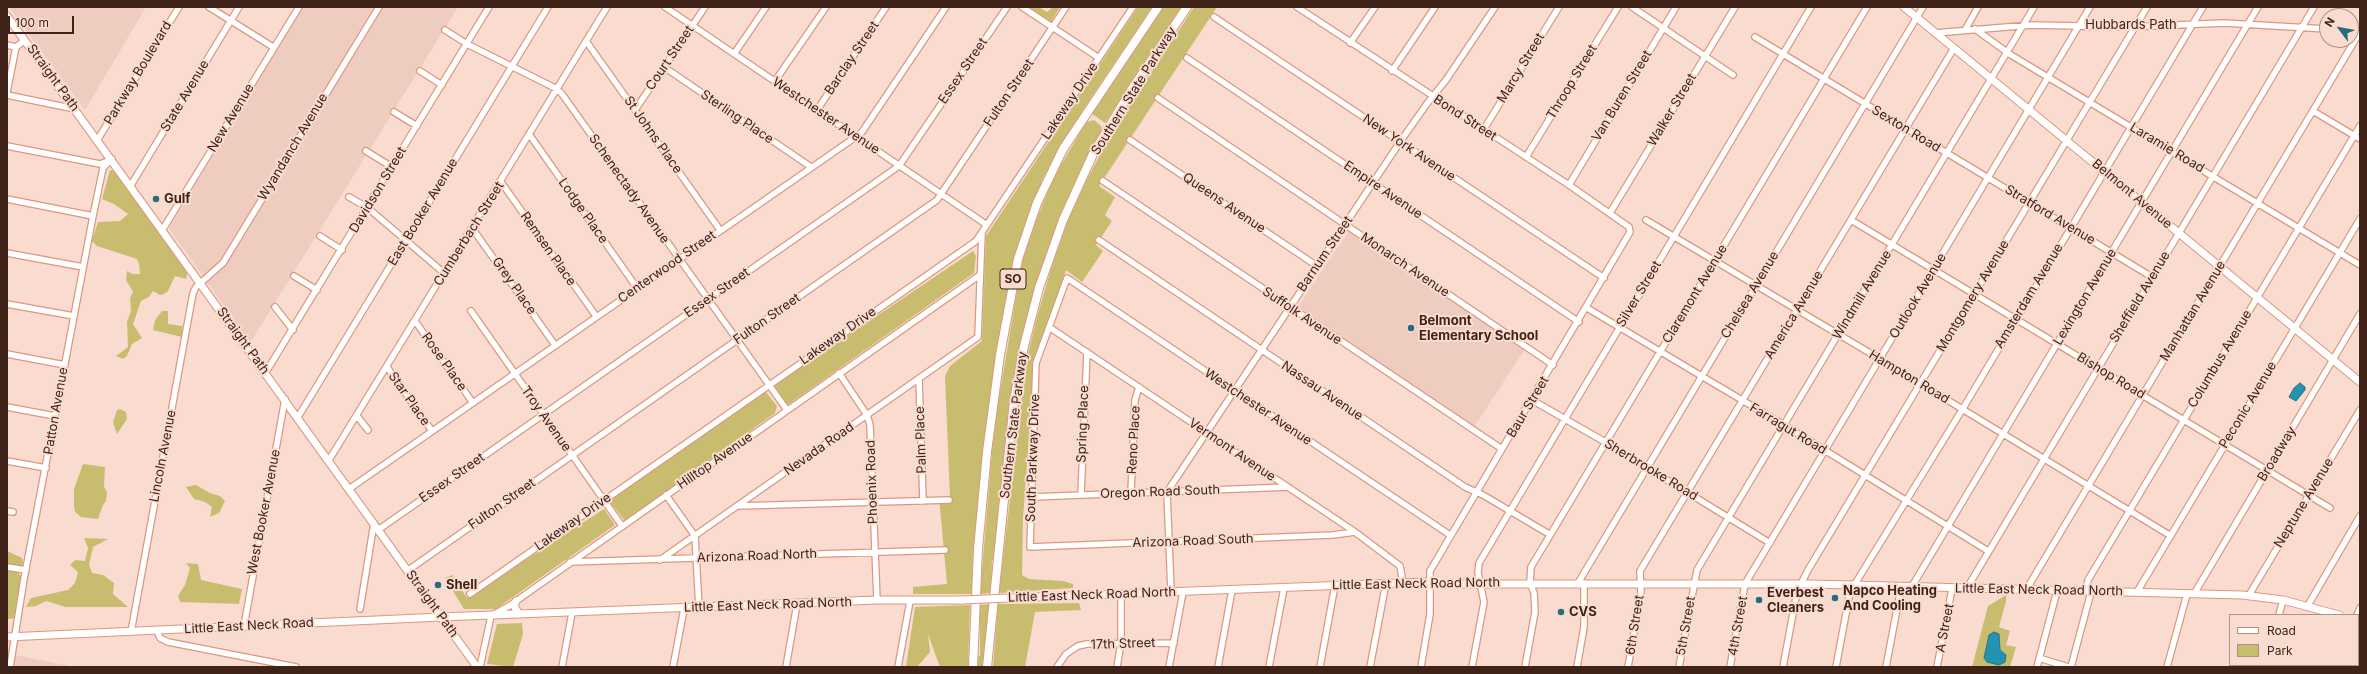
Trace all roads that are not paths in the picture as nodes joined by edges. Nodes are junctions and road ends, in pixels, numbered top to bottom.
1 (179, 7) edge
2 (209, 7) edge
3 (239, 7) edge
4 (299, 7) edge
5 (379, 7) edge
6 (490, 7) edge
7 (548, 7) edge
8 (607, 7) edge
9 (665, 7) edge
10 (705, 7) edge
11 (766, 7) edge
12 (826, 7) edge
13 (886, 7) edge
14 (946, 7) edge
15 (1006, 7) edge
16 (1022, 7) edge
17 (1066, 7) edge
18 (1133, 7) edge
19 (1158, 7) edge
20 (1187, 7) edge
21 (1297, 7) edge
22 (1375, 7) edge
23 (1435, 7) edge
24 (1496, 7) edge
25 (1559, 7) edge
26 (1618, 7) edge
27 (1632, 7) edge
28 (1676, 7) edge
29 (1734, 7) edge
30 (1811, 7) edge
31 (1867, 7) edge
32 (1904, 7) edge
33 (1923, 7) edge
34 (1978, 7) edge
35 (2034, 7) edge
36 (2090, 7) edge
37 (2146, 7) edge
38 (2203, 7) edge
39 (2258, 7) edge
40 (2314, 7) edge
41 (7, 16) edge
42 (1214, 17) dead end
43 (1917, 17) junction
44 (231, 21) junction
45 (2192, 24) junction
46 (2248, 24) junction
47 (692, 25) junction
48 (2024, 25) junction
49 (2079, 26) junction
50 (1052, 27) junction
51 (2135, 27) junction
52 (1663, 28) junction
53 (2302, 28) junction
54 (1975, 29) junction
55 (2319, 29) edge
56 (445, 30) dead end
57 (1965, 30) junction
58 (2360, 31) edge
59 (1935, 33) junction
60 (1755, 37) dead end
61 (25, 40) junction
62 (586, 41) junction
63 (1350, 43) junction
64 (467, 44) junction
65 (7, 45) edge
66 (16, 47) junction
67 (273, 47) junction
68 (1954, 48) junction
69 (2007, 52) junction
70 (734, 54) junction
71 (1783, 54) junction
72 (1705, 56) junction
73 (1099, 58) junction
74 (1186, 58) dead end
75 (512, 67) junction
76 (664, 67) junction
77 (420, 71) dead end
78 (1392, 71) junction
79 (1733, 76) dead end
80 (2048, 77) junction
81 (1824, 79) junction
82 (1991, 79) junction
83 (775, 82) junction
84 (442, 85) junction
85 (557, 89) junction
86 (7, 92) edge
87 (7, 95) edge
88 (1432, 96) junction
89 (1158, 98) dead end
90 (2089, 102) junction
91 (1865, 104) junction
92 (75, 109) junction
93 (635, 110) junction
94 (817, 110) junction
95 (2029, 110) junction
96 (2313, 111) junction
97 (394, 112) dead end
98 (417, 126) junction
99 (2131, 126) junction
100 (2360, 126) edge
101 (1484, 129) junction
102 (1906, 129) junction
103 (529, 134) junction
104 (857, 136) junction
105 (2354, 136) junction
106 (98, 139) junction
107 (2360, 139) edge
108 (1130, 140) dead end
109 (2067, 140) junction
110 (1400, 142) junction
111 (7, 146) edge
112 (366, 151) dead end
113 (2172, 151) junction
114 (1947, 153) junction
115 (1526, 157) junction
116 (112, 159) junction
117 (900, 166) junction
118 (392, 167) junction
119 (811, 167) junction
120 (2104, 171) junction
121 (2213, 176) junction
122 (1988, 178) junction
123 (1103, 181) dead end
124 (501, 182) junction
125 (1373, 183) junction
126 (131, 185) junction
127 (1568, 185) junction
128 (942, 195) junction
129 (349, 197) dead end
130 (7, 199) edge
131 (2142, 202) junction
132 (2029, 203) junction
133 (2258, 203) junction
134 (368, 208) junction
135 (1610, 213) junction
136 (93, 216) junction
137 (2360, 219) edge
138 (1646, 220) dead end
139 (1851, 220) junction
140 (987, 224) junction
141 (1345, 224) junction
142 (2070, 227) junction
143 (2300, 227) junction
144 (472, 228) junction
145 (163, 229) junction
146 (720, 230) junction
147 (1630, 232) joint
148 (982, 233) junction
149 (2179, 233) junction
150 (320, 236) dead end
151 (1674, 236) junction
152 (1099, 240) dead end
153 (406, 241) junction
154 (1892, 245) junction
155 (342, 250) junction
156 (2112, 252) junction
157 (2340, 252) junction
158 (7, 253) edge
159 (678, 259) junction
160 (1715, 260) junction
161 (2360, 265) edge
162 (1317, 266) junction
163 (2220, 266) junction
164 (83, 267) junction
165 (1933, 269) junction
166 (444, 273) junction
167 (980, 275) junction
168 (294, 276) dead end
169 (2152, 277) junction
170 (1067, 278) joint
171 (1604, 278) junction
172 (201, 283) junction
173 (1756, 285) junction
174 (637, 288) junction
175 (317, 290) junction
176 (1974, 294) junction
177 (2257, 297) junction
178 (708, 300) junction
179 (7, 304) edge
180 (275, 307) dead end
181 (1289, 308) junction
182 (1586, 308) junction
183 (471, 311) dead end
184 (1797, 311) junction
185 (2360, 314) edge
186 (74, 316) junction
187 (596, 316) junction
188 (2015, 319) junction
189 (415, 321) junction
190 (1579, 322) junction
191 (1049, 327) junction
192 (1619, 327) junction
193 (2295, 328) junction
194 (293, 330) junction
195 (1838, 335) junction
196 (737, 340) junction
197 (2057, 344) junction
198 (555, 345) junction
199 (1262, 350) junction
200 (1087, 352) junction
201 (1660, 352) junction
202 (7, 354) edge
203 (1880, 359) junction
204 (2333, 360) junction
205 (65, 365) junction
206 (1553, 365) junction
207 (387, 367) junction
208 (2098, 368) junction
209 (266, 372) junction
210 (838, 373) junction
211 (514, 374) junction
212 (1701, 377) junction
213 (919, 379) junction
214 (2360, 382) edge
215 (1921, 384) junction
216 (768, 385) junction
217 (1139, 387) junction
218 (1234, 391) junction
219 (2143, 395) junction
220 (286, 399) junction
221 (1532, 400) junction
222 (1742, 401) junction
223 (473, 402) junction
224 (7, 407) edge
225 (787, 410) junction
226 (1962, 410) junction
227 (2360, 410) edge
228 (543, 415) junction
229 (867, 415) junction
230 (55, 416) junction
231 (357, 416) junction
232 (298, 417) junction
233 (1564, 419) junction
234 (2184, 419) junction
235 (1784, 425) junction
236 (368, 430) dead end
237 (432, 431) junction
238 (1206, 433) junction
239 (2002, 434) junction
240 (1605, 442) junction
241 (2225, 444) junction
242 (1502, 449) junction
243 (1825, 451) junction
244 (571, 456) junction
245 (7, 460) edge
246 (329, 460) junction
247 (2044, 460) junction
248 (46, 468) junction
249 (1646, 468) junction
250 (2267, 470) junction
251 (1865, 475) junction
252 (2088, 486) junction
253 (1288, 487) junction
254 (350, 489) junction
255 (1167, 492) junction
256 (1476, 492) junction
257 (1687, 492) junction
258 (1131, 493) junction
259 (666, 495) junction
260 (2308, 495) junction
261 (1081, 496) junction
262 (1032, 497) junction
263 (949, 500) dead end
264 (1906, 500) junction
265 (603, 501) junction
266 (923, 501) junction
267 (873, 502) junction
268 (738, 506) junction
269 (2330, 508) dead end
270 (1509, 510) junction
271 (2129, 511) junction
272 (2360, 516) edge
273 (1728, 518) junction
274 (376, 526) junction
275 (622, 526) junction
276 (1948, 526) junction
277 (1355, 532) junction
278 (1549, 534) junction
279 (1450, 535) junction
280 (695, 536) junction
281 (2171, 536) junction
282 (1170, 542) junction
283 (1770, 543) junction
284 (1030, 547) joint
285 (945, 550) dead end
286 (1988, 551) junction
287 (874, 552) junction
288 (697, 558) junction
289 (660, 560) junction
290 (570, 562) junction
291 (7, 567) edge
292 (26, 570) junction
293 (407, 570) junction
294 (1403, 583) junction
295 (1430, 583) junction
296 (1482, 583) junction
297 (1530, 583) junction
298 (1581, 583) junction
299 (1639, 583) junction
300 (1386, 584) junction
301 (1693, 584) junction
302 (1745, 584) junction
303 (1335, 585) junction
304 (1800, 585) junction
305 (1855, 585) junction
306 (1284, 588) junction
307 (1901, 588) junction
308 (1911, 588) junction
309 (1967, 588) junction
310 (1952, 589) junction
311 (1232, 590) junction
312 (2026, 590) junction
313 (2057, 591) junction
314 (1171, 592) junction
315 (1183, 592) junction
316 (2091, 592) junction
317 (2137, 592) junction
318 (1121, 593) junction
319 (470, 594) dead end
320 (2191, 594) junction
321 (2249, 595) junction
322 (877, 600) junction
323 (2284, 600) junction
324 (516, 601) junction
325 (910, 601) junction
326 (797, 604) junction
327 (2307, 606) junction
328 (699, 608) junction
329 (360, 609) dead end
330 (684, 609) junction
331 (572, 613) junction
332 (520, 614) junction
333 (2279, 614) edge
334 (2335, 614) edge
335 (491, 616) junction
336 (440, 617) junction
337 (244, 626) junction
338 (158, 631) junction
339 (131, 632) junction
340 (7, 637) edge
341 (15, 637) junction
342 (1121, 643) junction
343 (1174, 643) junction
344 (2039, 658) junction
345 (10, 667) edge
346 (296, 667) edge
347 (477, 667) edge
348 (480, 667) edge
349 (562, 667) edge
350 (673, 667) edge
351 (786, 667) edge
352 (898, 667) edge
353 (973, 667) edge
354 (987, 667) edge
355 (1057, 667) edge
356 (1117, 667) edge
357 (1169, 667) edge
358 (1218, 667) edge
359 (1269, 667) edge
360 (1320, 667) edge
361 (1370, 667) edge
362 (1421, 667) edge
363 (1472, 667) edge
364 (1525, 667) edge
365 (1578, 667) edge
366 (1628, 667) edge
367 (1679, 667) edge
368 (1730, 667) edge
369 (1783, 667) edge
370 (1836, 667) edge
371 (1886, 667) edge
372 (1937, 667) edge
373 (2037, 667) edge
374 (2069, 667) edge
375 (2167, 667) edge

1 - 106 street, Parkway Boulevard
2 - 44 street
3 - 44 street, State Avenue
4 - 67 street, New Avenue
5 - 172 street, Wyandanch Avenue
6 - 64 street, Davidson Street
7 - 75 street, East Booker Avenue
8 - 62 street, Cumberbach Street
9 - 47 street, Westchester Avenue
10 - 47 street, Court Street
11 - 70 street
12 - 83 street
13 - 94 street, Barclay Street
14 - 104 street, Centerwood Street
15 - 117 street, Essex Street
16 - 50 street
17 - 50 street, Fulton Street
18 - 73 street, Lakeway Drive
19 - 353 highway, Southern State Parkway / SO
20 - 354 highway, Southern State Parkway / SO
21 - 63 street, Bond Street
22 - 63 street
23 - 78 street
24 - 88 street, Barnum Street
25 - 101 street, Marcy Street
26 - 115 street, Throop Street
27 - 52 street
28 - 52 street, Van Buren Street
29 - 72 street, Walker Street
30 - 71 street, Silver Street
31 - 81 street, Claremont Avenue
32 - 43 main road, Belmont Avenue
33 - 43 street, Chelsea Avenue
34 - 57 street
35 - 48 street, Windmill Avenue
36 - 49 street, Outlook Avenue
37 - 51 street, Montgomery Avenue
38 - 45 street, Amsterdam Avenue
39 - 46 street, Lexington Avenue
40 - 53 street, Sheffield Avenue
41 - 61 main road, Straight Path
42 - 110 street, New York Avenue
43 - 59 main road, Belmont Avenue
43 - 91 street, Chelsea Avenue
44 - 67 street
44 - 126 street, State Avenue
45 - 46 street, Hubbards Path
45 - 51 street, Hubbards Path
45 - 99 street, Amsterdam Avenue
46 - 53 street, Hubbards Path
46 - 113 street, Lexington Avenue
47 - 70 street, Westchester Avenue
47 - 76 street, Court Street
48 - 49 street, Hubbards Path
48 - 54 street, Hubbards Path
48 - 69 street, Windmill Avenue
49 - 51 street, Hubbards Path
49 - 80 street, Outlook Avenue
50 - 73 street
50 - 128 street, Fulton Street
51 - 90 street, Montgomery Avenue
52 - 72 street
52 - 127 street, Van Buren Street
53 - 55 street, Hubbards Path
53 - 121 street, Sheffield Avenue
54 - 57 street, Hubbards Path
54 - 69 street, Laramie Road
56 - 64 street, Schenectady Avenue
57 - 59 street, Hubbards Path
58 - 96 street, Manhattan Avenue
59 - 68 main road, Belmont Avenue
60 - 71 street
61 - 66 street
61 - 92 main road, Straight Path
62 - 85 street, Cumberbach Street
62 - 93 street, St Johns Place
63 - 78 street, Bond Street
64 - 75 street, Schenectady Avenue
64 - 84 street, Davidson Street
65 - 66 street
66 - 86 street
67 - 145 street, New Avenue
68 - 82 main road, Belmont Avenue
68 - 102 street, America Avenue
69 - 80 street, Laramie Road
69 - 82 street, Windmill Avenue
70 - 83 street, Westchester Avenue
71 - 81 street
71 - 151 street, Silver Street
72 - 79 street
72 - 135 street, Walker Street
73 - 140 street, Lakeway Drive
74 - 125 street, Empire Avenue
75 - 85 street, Schenectady Avenue
75 - 153 street, East Booker Avenue
76 - 93 street, Court Street
76 - 119 street, Sterling Place
77 - 84 street
78 - 88 street, Bond Street
80 - 90 street, Laramie Road
80 - 95 street, Outlook Avenue
81 - 91 street
81 - 160 street, Claremont Avenue
82 - 95 main road, Belmont Avenue
82 - 114 street, Windmill Avenue
83 - 94 street, Westchester Avenue
84 - 98 street, Davidson Street
85 - 103 street, Cumberbach Street
85 - 159 street, Schenectady Avenue
87 - 92 street
88 - 101 street, Bond Street
88 - 110 street, Barnum Street
89 - 141 street, Monarch Avenue
90 - 99 street, Laramie Road
90 - 109 street, Montgomery Avenue
91 - 102 street, Sexton Road
91 - 173 street, Chelsea Avenue
92 - 106 main road, Straight Path
93 - 146 street, St Johns Place
94 - 104 street, Westchester Avenue
95 - 109 main road, Belmont Avenue
95 - 122 street, Outlook Avenue
96 - 105 street
96 - 133 street, Manhattan Avenue
97 - 98 street
98 - 118 street, Davidson Street
99 - 113 street, Laramie Road
99 - 120 street, Amsterdam Avenue
100 - 105 street, Columbus Avenue
101 - 115 street, Bond Street
102 - 114 street, Sexton Road
102 - 139 street, America Avenue
103 - 124 street, Cumberbach Street
103 - 174 street, Lodge Place
104 - 117 street, Westchester Avenue
104 - 119 street, Centerwood Street
105 - 107 street
105 - 143 street, Columbus Avenue
106 - 116 main road, Straight Path
108 - 162 street, Queens Avenue
109 - 120 main road, Belmont Avenue
109 - 132 street, Montgomery Avenue
110 - 125 street, Barnum Street
110 - 171 street, New York Avenue
111 - 116 street
112 - 118 street
113 - 121 street, Laramie Road
113 - 131 street, Lexington Avenue
114 - 122 street, Stratford Avenue
114 - 154 street, Windmill Avenue
115 - 127 street, Bond Street
116 - 126 main road, Straight Path
116 - 136 street, Patton Avenue
117 - 128 street, Westchester Avenue
117 - 178 street, Essex Street
118 - 134 street, Davidson Street
119 - 146 street, Centerwood Street
120 - 131 main road, Belmont Avenue
120 - 142 street, Amsterdam Avenue
121 - 133 street, Laramie Road
121 - 149 street, Sheffield Avenue
122 - 132 street, Stratford Avenue
122 - 165 street, Outlook Avenue
123 - 181 street, Suffolk Avenue
124 - 144 street, Cumberbach Street
124 - 187 street, Remsen Place
125 - 141 street, Barnum Street
125 - 190 street, Empire Avenue
126 - 145 main road, Straight Path
127 - 135 street, Bond Street
128 - 140 street, Westchester Avenue
128 - 196 street, Fulton Street
129 - 134 street
130 - 136 street
131 - 149 main road, Belmont Avenue
131 - 156 street, Lexington Avenue
132 - 142 street, Stratford Avenue
132 - 176 street, Montgomery Avenue
133 - 143 street, Laramie Road
133 - 163 street, Manhattan Avenue
134 - 153 street
134 - 155 street, Davidson Street
135 - 147 street, Bond Street
136 - 164 street, Patton Avenue
137 - 157 street, Peconic Avenue
138 - 151 street, Hampton Road
139 - 154 street, Bishop Road
139 - 184 street, America Avenue
140 - 148 street, Lakeway Drive
141 - 162 street, Barnum Street
141 - 206 street, Monarch Avenue
142 - 156 street, Stratford Avenue
142 - 188 street, Amsterdam Avenue
143 - 157 street, Laramie Road
143 - 177 street, Columbus Avenue
144 - 166 street, Cumberbach Street
144 - 198 street, Grey Place
145 - 172 main road, Straight Path
146 - 159 street, Centerwood Street
147 - 171 street, Baur Street
148 - 167 street
148 - 216 street, Lakeway Drive
149 - 163 main road, Belmont Avenue
149 - 169 street, Sheffield Avenue
150 - 155 street
151 - 160 street, Hampton Road
151 - 192 street, Silver Street
152 - 199 street, Nassau Avenue
153 - 166 street
153 - 232 street, East Booker Avenue
154 - 165 street, Bishop Road
154 - 195 street, Windmill Avenue
155 - 175 street, Davidson Street
156 - 169 street, Stratford Avenue
156 - 197 street, Lexington Avenue
157 - 161 street, Laramie Road
157 - 193 street, Peconic Avenue
158 - 164 street
159 - 174 street, Centerwood Street
159 - 178 street, Schenectady Avenue
160 - 173 street, Hampton Road
160 - 201 street, Claremont Avenue
162 - 181 street, Barnum Street
163 - 177 main road, Belmont Avenue
163 - 219 street, Manhattan Avenue
164 - 186 street, Patton Avenue
165 - 176 street, Bishop Road
165 - 203 street, Outlook Avenue
166 - 189 street, Cumberbach Street
167 - 210 street, Hilltop Avenue
167 - 213 street, Nevada Road
168 - 175 street
169 - 208 street, Sheffield Avenue
170 - 191 street, South Parkway Drive
170 - 218 street, Westchester Avenue
171 - 182 street, Baur Street
172 - 209 main road, Straight Path
172 - 339 street, Lincoln Avenue
173 - 184 street, Hampton Road
173 - 212 street, Chelsea Avenue
174 - 187 street, Centerwood Street
175 - 194 street, Davidson Street
176 - 188 street, Bishop Road
176 - 215 street, Montgomery Avenue
177 - 193 main road, Belmont Avenue
177 - 234 street, Columbus Avenue
178 - 196 street, Schenectady Avenue
178 - 228 street, Essex Street
179 - 186 street
180 - 194 street
181 - 199 street, Barnum Street
181 - 242 street, Suffolk Avenue
182 - 190 street, Baur Street
182 - 192 street, Farragut Road
183 - 211 street, Troy Avenue
184 - 195 street, Hampton Road
184 - 222 street, America Avenue
185 - 204 street, Broadway
186 - 205 street, Patton Avenue
187 - 198 street, Centerwood Street
188 - 197 street, Bishop Road
188 - 226 street, Amsterdam Avenue
189 - 207 street, Cumberbach Street
189 - 223 street, Rose Place
190 - 206 street, Baur Street
191 - 200 street, Vermont Avenue
191 - 262 street, South Parkway Drive
192 - 201 street, Farragut Road
192 - 233 street, Silver Street
193 - 204 main road, Belmont Avenue
193 - 241 street, Peconic Avenue
194 - 209 street, Davidson Street
195 - 203 street, Hampton Road
195 - 235 street, Windmill Avenue
196 - 216 street, Schenectady Avenue
196 - 244 street, Fulton Street
197 - 208 street, Bishop Road
197 - 239 street, Lexington Avenue
198 - 211 street, Centerwood Street
199 - 218 street, Barnum Street
199 - 256 street, Nassau Avenue
200 - 217 street, Vermont Avenue
200 - 261 street, Spring Place
201 - 212 street, Farragut Road
201 - 240 street, Claremont Avenue
202 - 205 street
203 - 215 street, Hampton Road
203 - 243 street, Outlook Avenue
204 - 214 main road, Belmont Avenue
204 - 250 street, Broadway
205 - 230 street, Patton Avenue
206 - 221 street, Baur Street
207 - 231 street, Cumberbach Street
207 - 237 street, Star Place
208 - 219 street, Bishop Road
208 - 247 street, Sheffield Avenue
209 - 220 main road, Straight Path
210 - 225 street, Hilltop Avenue
210 - 229 street, Phoenix Road
211 - 223 street, Centerwood Street
211 - 228 street, Troy Avenue
212 - 222 street, Farragut Road
212 - 249 street, Chelsea Avenue
213 - 229 street, Nevada Road
213 - 266 street, Palm Place
215 - 226 street, Hampton Road
215 - 251 street, Montgomery Avenue
216 - 225 street, Schenectady Avenue
216 - 265 street, Lakeway Drive
217 - 238 street, Vermont Avenue
217 - 258 street, Reno Place
218 - 238 street, Barnum Street
218 - 279 street, Westchester Avenue
219 - 234 street, Bishop Road
219 - 252 street, Manhattan Avenue
220 - 232 main road, Straight Path
220 - 337 street, West Booker Avenue
221 - 233 street, Sherbrooke Road
221 - 242 street, Baur Street
222 - 235 street, Farragut Road
222 - 257 street, America Avenue
223 - 237 street, Centerwood Street
224 - 230 street
225 - 259 street, Hilltop Avenue
226 - 239 street, Hampton Road
226 - 264 street, Amsterdam Avenue
227 - 260 street, Neptune Avenue
228 - 244 street, Troy Avenue
228 - 274 street, Essex Street
229 - 267 street, Phoenix Road
229 - 268 street, Nevada Road
230 - 248 street, Patton Avenue
231 - 236 street
231 - 246 street, Cumberbach Street
232 - 246 main road, Straight Path
233 - 240 street, Sherbrooke Road
233 - 270 street, Silver Street
234 - 241 street, Bishop Road
234 - 271 street, Columbus Avenue
235 - 243 street, Farragut Road
235 - 273 street, Windmill Avenue
237 - 254 street, Centerwood Street
238 - 253 street, Vermont Avenue
238 - 255 street, Barnum Street
239 - 247 street, Hampton Road
239 - 276 street, Lexington Avenue
240 - 249 street, Sherbrooke Road
240 - 278 street, Claremont Avenue
241 - 250 street, Bishop Road
241 - 281 street, Peconic Avenue
242 - 256 street, Baur Street
243 - 251 street, Farragut Road
243 - 283 street, Outlook Avenue
244 - 265 street, Troy Avenue
244 - 293 street, Fulton Street
245 - 248 street
246 - 254 main road, Straight Path
247 - 252 street, Hampton Road
247 - 286 street, Sheffield Avenue
248 - 292 street, Patton Avenue
249 - 257 street, Sherbrooke Road
249 - 298 street, Chelsea Avenue
250 - 260 street, Bishop Road
250 - 320 street, Broadway
251 - 264 street, Farragut Road
251 - 304 street, Montgomery Avenue
252 - 271 street, Hampton Road
252 - 312 street, Manhattan Avenue
253 - 255 street, Oregon Road South
253 - 277 street, Vermont Avenue
254 - 274 main road, Straight Path
255 - 258 street, Oregon Road South
255 - 282 street
256 - 270 street, Nassau Avenue
256 - 279 street, Baur Street
257 - 273 street, Sherbrooke Road
257 - 299 street, America Avenue
258 - 261 street, Oregon Road South
259 - 275 street, Hilltop Avenue
259 - 280 street
260 - 269 street, Bishop Road
260 - 321 street, Neptune Avenue
261 - 262 street, Oregon Road South
262 - 284 street, South Parkway Drive
263 - 266 street
264 - 276 street, Farragut Road
264 - 305 street, Amsterdam Avenue
265 - 275 street, Troy Avenue
265 - 319 street, Lakeway Drive
266 - 267 street
267 - 268 street
267 - 287 street, Phoenix Road
268 - 280 street, Nevada Road
270 - 278 street, Nassau Avenue
270 - 296 street, Silver Street
271 - 281 street, Hampton Road
271 - 316 street, Columbus Avenue
272 - 327 street
273 - 283 street, Sherbrooke Road
273 - 301 street, Windmill Avenue
274 - 293 main road, Straight Path
274 - 329 street
275 - 290 street, Hilltop Avenue
276 - 286 street, Farragut Road
276 - 308 street, Lexington Avenue
277 - 282 street, Arizona Road South
277 - 294 street, Vermont Avenue
278 - 297 street, Claremont Avenue
279 - 295 street, Baur Street
280 - 288 street
280 - 289 street, Nevada Road
281 - 317 street, Peconic Avenue
282 - 284 street, Arizona Road South
282 - 314 street
283 - 302 street, Outlook Avenue
285 - 287 street, Arizona Road North
286 - 309 street, Sheffield Avenue
287 - 288 street, Arizona Road North
287 - 322 street, Phoenix Road
288 - 289 street, Arizona Road North
288 - 328 street
289 - 290 street, Arizona Road North
290 - 324 street, Hilltop Avenue
291 - 292 street
292 - 341 street, Patton Avenue
293 - 336 main road, Straight Path
294 - 295 main road, Little East Neck Road North
294 - 300 main road, Little East Neck Road North
295 - 296 main road, Little East Neck Road North
295 - 362 street, Baur Street
296 - 297 main road, Little East Neck Road North
296 - 363 street, Silver Street
297 - 298 main road, Little East Neck Road North
297 - 364 street
298 - 299 main road, Little East Neck Road North
298 - 365 street
299 - 301 main road, Little East Neck Road North
299 - 366 street, 6th Street
300 - 303 main road, Little East Neck Road North
300 - 361 street
301 - 302 main road, Little East Neck Road North
301 - 367 street, 5th Street
302 - 304 main road, Little East Neck Road North
302 - 368 street, 4th Street
303 - 306 main road, Little East Neck Road North
303 - 360 street
304 - 305 main road, Little East Neck Road North
304 - 369 street, Montgomery Avenue
305 - 307 main road, Little East Neck Road North
305 - 370 street, Amsterdam Avenue
306 - 311 main road, Little East Neck Road North
306 - 359 street
307 - 308 main road, Little East Neck Road North
307 - 371 street
308 - 310 main road, Little East Neck Road North
309 - 310 main road, Little East Neck Road North
309 - 312 main road, Little East Neck Road North
310 - 372 street, A Street
311 - 315 main road, Little East Neck Road North
311 - 358 street
312 - 313 main road, Little East Neck Road North
313 - 316 main road, Little East Neck Road North
313 - 344 street
314 - 315 main road, Little East Neck Road North
314 - 318 main road, Little East Neck Road North
315 - 343 street
316 - 317 main road, Little East Neck Road North
316 - 374 street, Columbus Avenue
317 - 320 main road, Little East Neck Road North
318 - 325 main road, Little East Neck Road North, bridge
318 - 342 street
320 - 321 main road, Little East Neck Road North
320 - 375 street, Broadway
321 - 323 main road, Little East Neck Road North
322 - 325 main road, Little East Neck Road North
322 - 326 main road, Little East Neck Road North
323 - 327 main road, Little East Neck Road North
323 - 333 street
324 - 332 main road
324 - 335 street, Hilltop Avenue
325 - 352 street
326 - 328 main road, Little East Neck Road North
326 - 351 street
327 - 334 main road, Little East Neck Road North
328 - 330 main road, Little East Neck Road North
330 - 331 main road, Little East Neck Road North
330 - 350 street
331 - 332 main road, Little East Neck Road North
331 - 349 street
332 - 335 main road, Little East Neck Road North
335 - 336 main road, Little East Neck Road
335 - 348 street
336 - 337 main road, Little East Neck Road
336 - 347 main road, Straight Path
337 - 338 main road, Little East Neck Road
338 - 339 main road, Little East Neck Road
338 - 346 street
339 - 341 main road, Little East Neck Road
340 - 341 main road, Little East Neck Road
341 - 345 street, Patton Avenue
342 - 343 street, 17th Street
342 - 355 street, 17th Street
342 - 356 street
343 - 357 street
344 - 373 street
344 - 374 street

